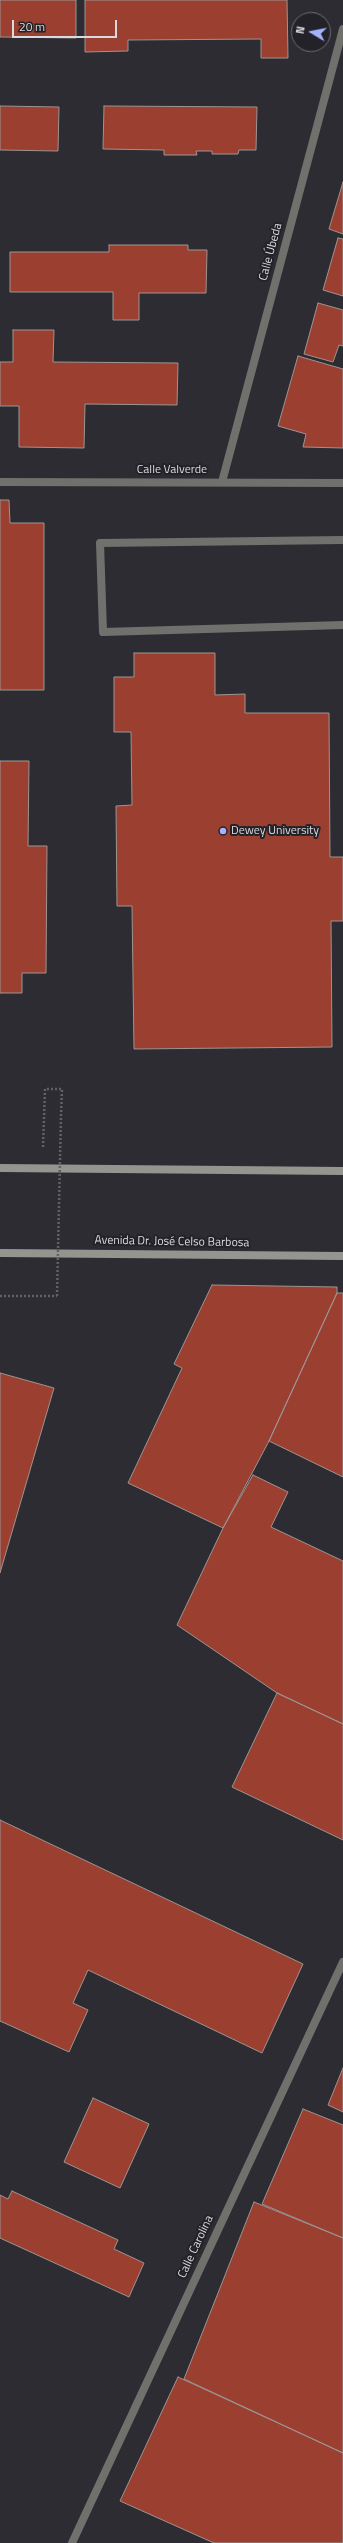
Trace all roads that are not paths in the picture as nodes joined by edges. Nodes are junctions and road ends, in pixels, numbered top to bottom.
1 (343, 29) edge
2 (0, 482) edge
3 (222, 482) junction
4 (343, 483) edge
5 (343, 540) edge
6 (343, 625) edge
7 (0, 1168) edge
8 (343, 1171) edge
9 (0, 1253) edge
10 (343, 1256) edge
11 (343, 1962) edge
12 (72, 2543) edge

1 - 3 street, Calle Úbeda
2 - 3 street, Calle Valverde
3 - 4 street, Calle Valverde
5 - 6 street
7 - 8 main road
9 - 10 main road, Avenida Dr. José Celso Barbosa
11 - 12 street, Calle Carolina

